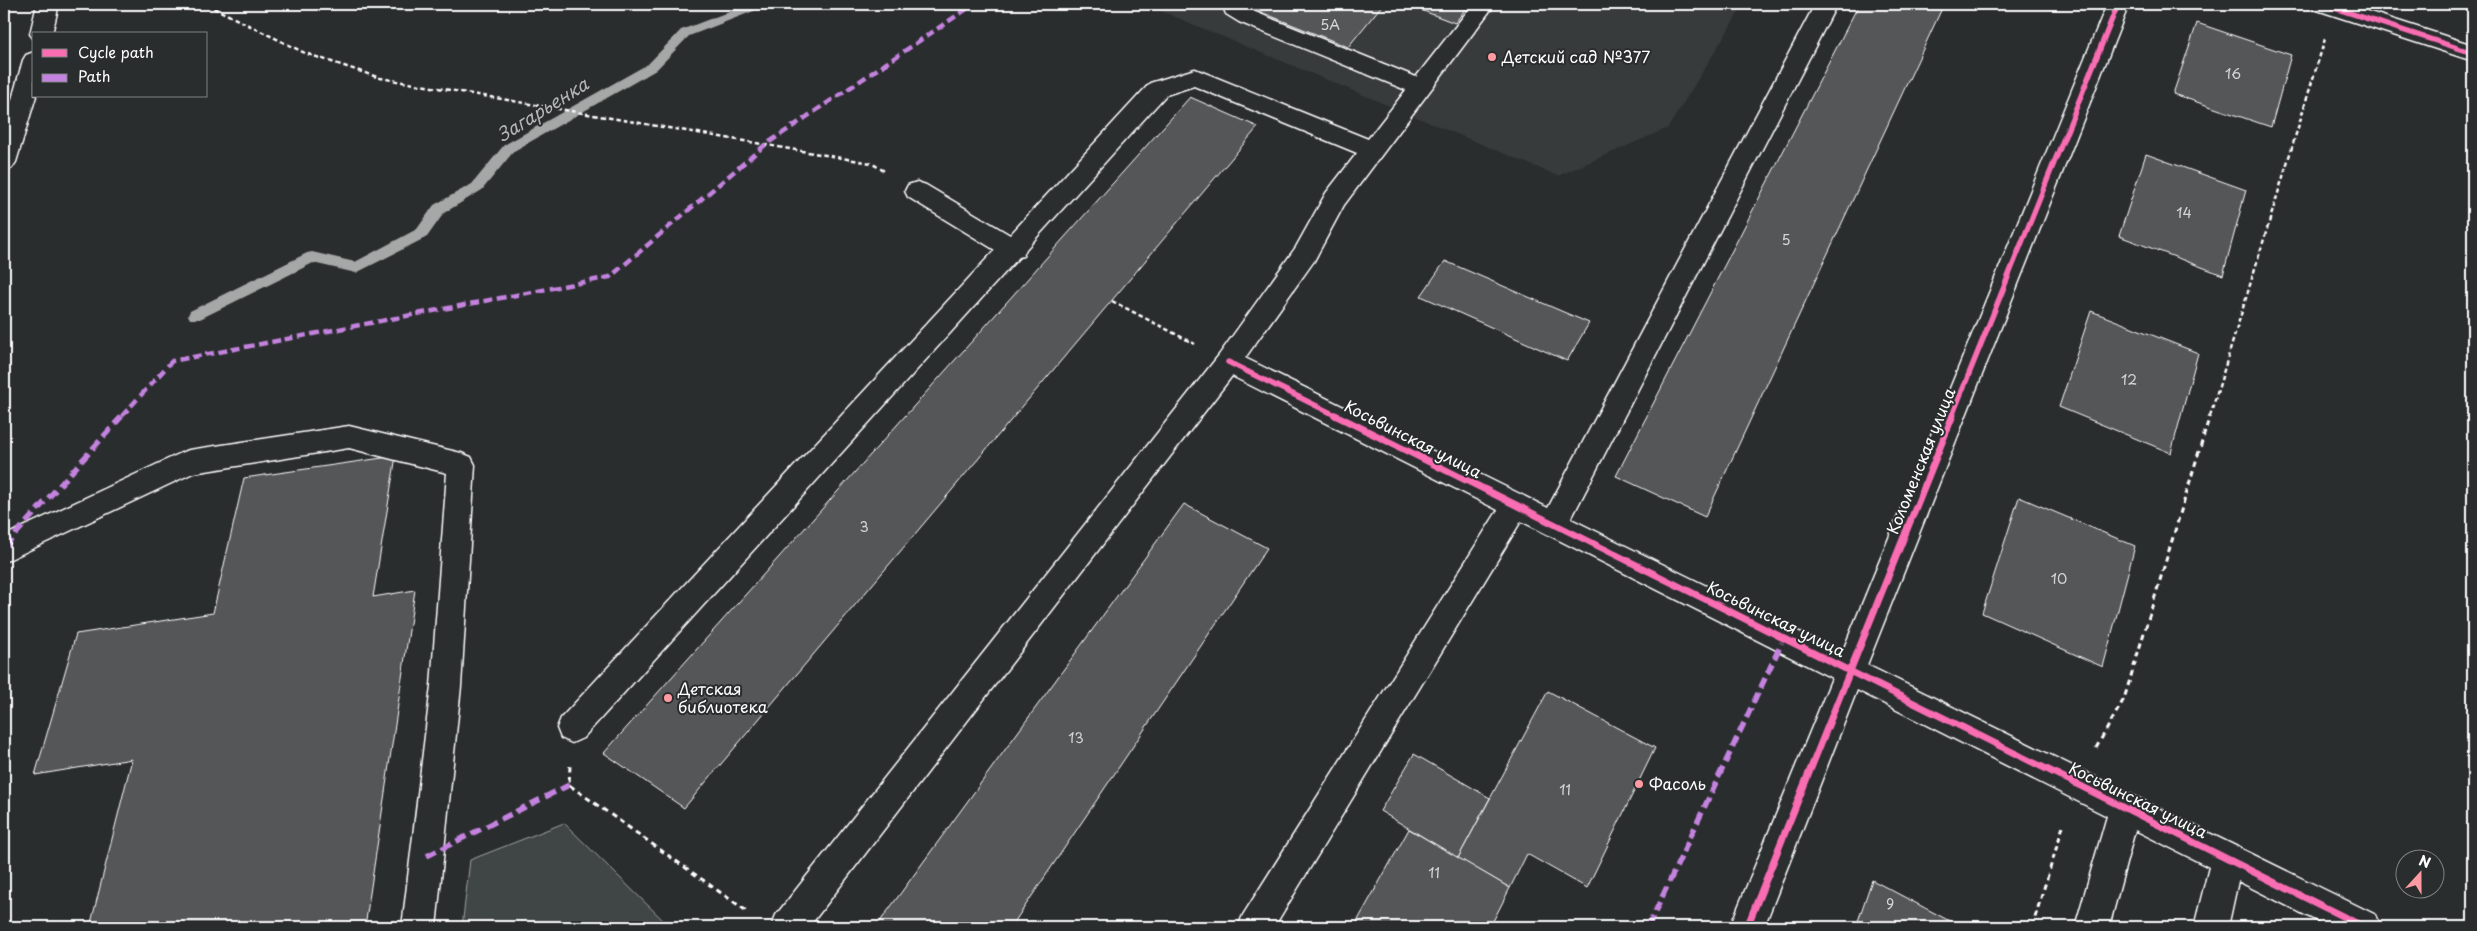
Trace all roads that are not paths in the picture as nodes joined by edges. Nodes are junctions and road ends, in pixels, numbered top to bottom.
1 (48, 4) edge
2 (1233, 4) edge
3 (1484, 4) edge
4 (1826, 4) edge
5 (2118, 4) edge
6 (2328, 6) edge
7 (41, 32) edge
8 (2473, 54) edge
9 (32, 67) edge
10 (1420, 87) junction
11 (1372, 150) junction
12 (4, 162) edge
13 (917, 191) dead end
14 (1014, 249) junction
15 (1228, 362) junction
16 (1516, 505) junction
17 (1554, 524) junction
18 (4, 550) edge
19 (1851, 672) junction
20 (572, 728) road end
21 (2125, 808) junction
22 (2227, 859) junction
23 (420, 927) edge
24 (788, 927) edge
25 (1255, 927) edge
26 (1747, 927) edge
27 (2092, 927) edge
28 (2211, 927) edge
29 (2364, 927) edge

1 - 7 street
2 - 10 street
3 - 10 street
4 - 17 street
5 - 19 street, Коломенская улица
6 - 8 street
9 - 12 street
10 - 11 street
11 - 14 street
11 - 15 street
13 - 14 street
14 - 20 street
15 - 16 street, Косьвинская улица
15 - 24 street
16 - 17 street, Косьвинская улица
16 - 25 street
17 - 19 street, Косьвинская улица
18 - 23 street
19 - 21 street, Косьвинская улица
19 - 26 street, Коломенская улица
21 - 22 street, Косьвинская улица
21 - 27 street
22 - 28 street
22 - 29 street, Косьвинская улица

